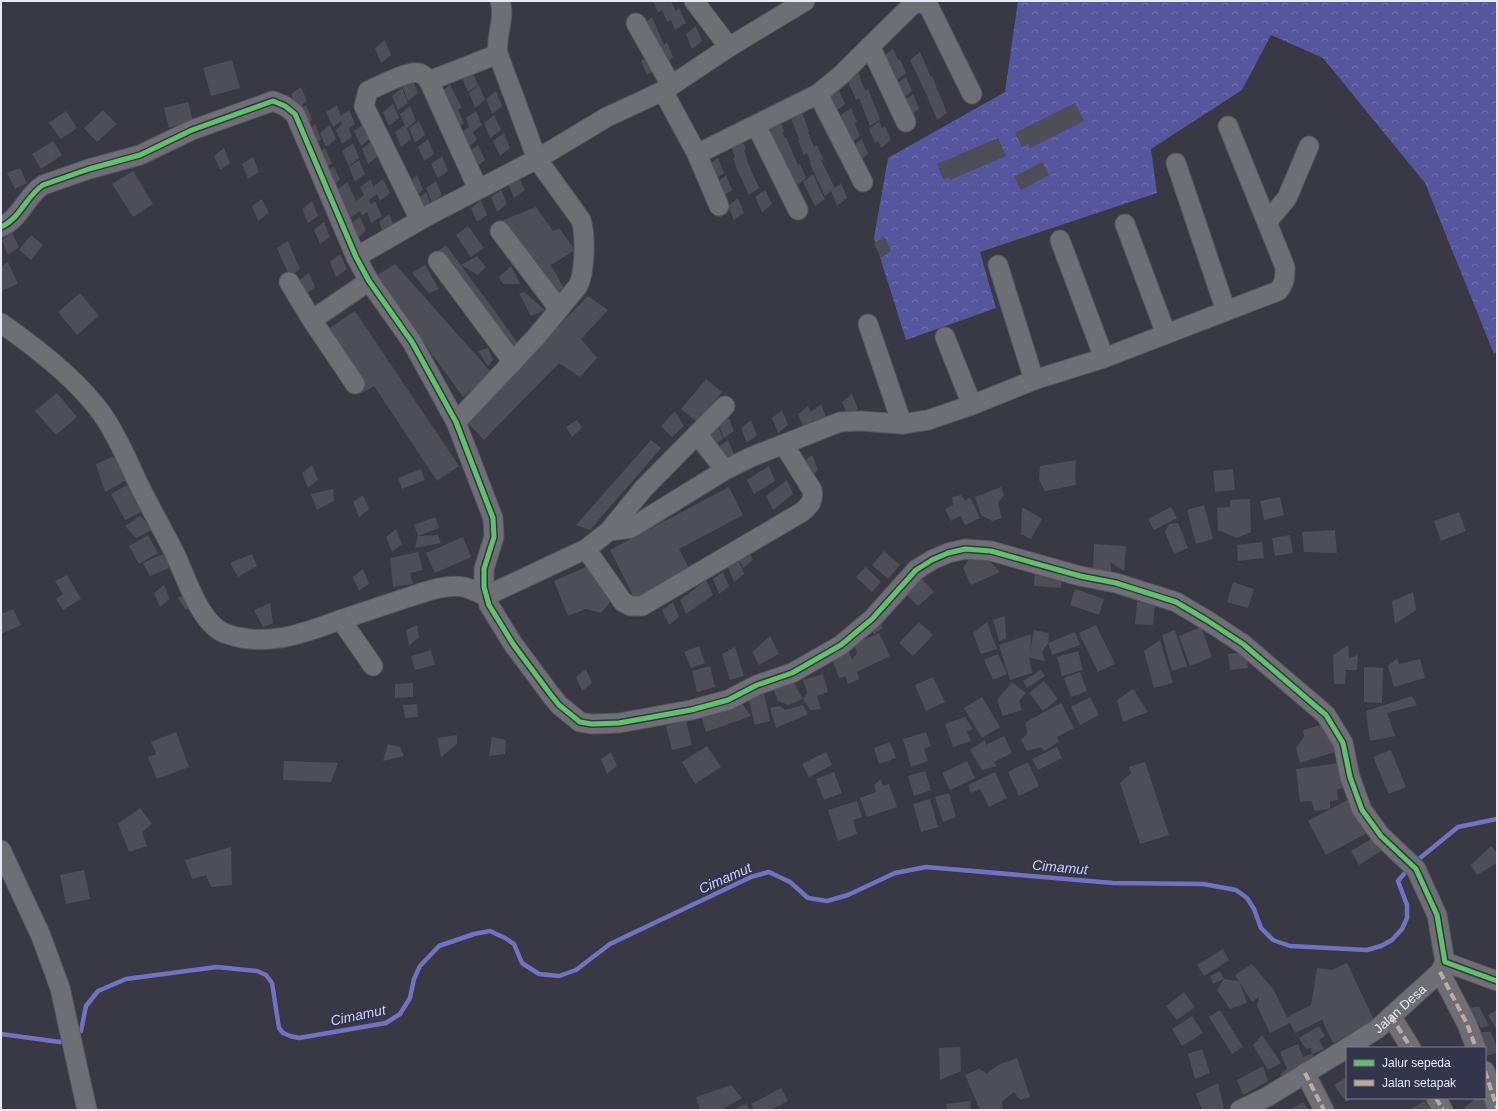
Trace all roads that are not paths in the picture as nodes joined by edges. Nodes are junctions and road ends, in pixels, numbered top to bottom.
1 (500, 1) edge
2 (694, 1) edge
3 (805, 1) edge
4 (781, 7) edge
5 (636, 23) dead end
6 (729, 46) junction
7 (870, 46) junction
8 (498, 54) junction
9 (429, 82) junction
10 (667, 88) junction
11 (818, 94) junction
12 (972, 94) dead end
13 (906, 122) dead end
14 (756, 125) junction
15 (1228, 126) dead end
16 (1309, 146) dead end
17 (697, 154) junction
18 (537, 159) junction
19 (1176, 163) dead end
20 (863, 182) dead end
21 (478, 188) junction
22 (719, 206) dead end
23 (798, 210) dead end
24 (420, 220) junction
25 (1267, 222) junction
26 (1125, 224) dead end
27 (1, 227) edge
28 (500, 231) dead end
29 (1060, 240) dead end
30 (356, 257) junction
31 (438, 261) dead end
32 (998, 265) dead end
33 (369, 281) junction
34 (289, 282) dead end
35 (559, 310) junction
36 (1226, 311) junction
37 (312, 320) junction
38 (1, 323) edge
39 (868, 324) dead end
40 (1166, 334) junction
41 (945, 337) dead end
42 (1104, 358) junction
43 (513, 362) junction
44 (1034, 380) junction
45 (355, 384) dead end
46 (725, 406) dead end
47 (972, 406) junction
48 (456, 422) junction
49 (902, 424) junction
50 (697, 434) junction
51 (784, 445) junction
52 (725, 470) junction
53 (609, 531) junction
54 (586, 549) junction
55 (486, 596) junction
56 (341, 620) junction
57 (374, 666) dead end
58 (1, 850) edge
59 (1442, 967) junction
60 (1497, 981) edge
61 (1392, 1016) junction
62 (1349, 1047) edge
63 (1410, 1047) edge
64 (1476, 1047) edge
65 (1346, 1049) edge
66 (1305, 1073) junction
67 (1486, 1074) edge
68 (1437, 1099) edge
69 (1497, 1108) edge
70 (87, 1110) edge
71 (1240, 1110) edge
72 (1324, 1110) edge
73 (1443, 1110) edge

1 - 8 street
2 - 6 street
3 - 4 street
4 - 6 street
5 - 10 street
6 - 10 street
7 - 11 street
7 - 12 street
7 - 13 street
8 - 9 street
8 - 18 street
9 - 21 street
9 - 24 street
10 - 17 street
10 - 18 street
11 - 14 street
11 - 20 street
14 - 17 street
14 - 23 street
15 - 25 street
16 - 25 street
17 - 22 street
18 - 21 street
18 - 35 street
19 - 36 street
21 - 24 street
24 - 30 street
25 - 36 street
26 - 40 street
27 - 30 street
28 - 35 street
29 - 42 street
30 - 33 street
31 - 43 street
32 - 44 street
33 - 37 street
33 - 48 street
34 - 37 street
35 - 43 street
36 - 40 street
37 - 45 street
38 - 56 street
39 - 49 street
40 - 42 street
41 - 47 street
42 - 44 street
43 - 48 street
44 - 47 street
46 - 50 street
47 - 49 street
48 - 55 street
49 - 51 street
50 - 52 street
50 - 53 street
51 - 52 street
51 - 54 street
52 - 53 street
53 - 54 street
54 - 55 street
55 - 56 street
55 - 59 street
56 - 57 street
58 - 70 street
59 - 60 street
59 - 61 street, Jalan Desa
59 - 64 street
61 - 62 street, Jalan Desa
61 - 63 street
65 - 66 street, Jalan Desa
66 - 71 street, Jalan Desa
66 - 72 street
67 - 69 street
68 - 73 street

